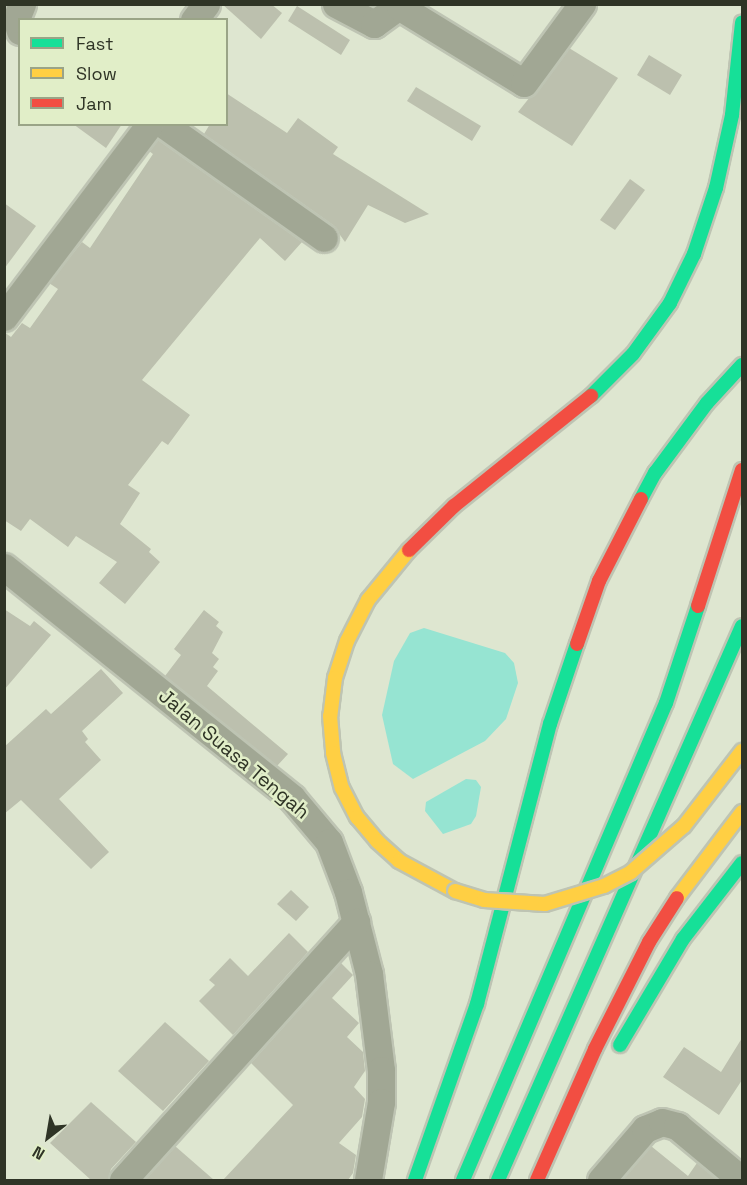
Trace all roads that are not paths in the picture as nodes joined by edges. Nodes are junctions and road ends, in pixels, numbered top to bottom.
1 (22, 4) edge
2 (206, 4) edge
3 (336, 4) edge
4 (582, 4) edge
5 (401, 6) edge
6 (196, 18) edge
7 (742, 23) edge
8 (18, 25) edge
9 (148, 126) edge
10 (166, 126) edge
11 (324, 238) dead end
12 (4, 316) edge
13 (742, 365) edge
14 (742, 470) edge
15 (4, 567) edge
16 (742, 626) edge
17 (742, 751) edge
18 (742, 812) edge
19 (742, 863) edge
20 (356, 922) junction
21 (615, 1055) dead end
22 (562, 1162) dead end
23 (416, 1179) edge
24 (123, 1180) edge
25 (368, 1180) edge
26 (463, 1180) edge
27 (498, 1180) edge
28 (537, 1180) edge
29 (553, 1180) edge
30 (601, 1180) edge
31 (742, 1180) edge

1 - 8 street
2 - 6 street
3 - 5 street
4 - 5 street
7 - 17 highway, bridge
9 - 12 street
10 - 11 street
13 - 23 highway
14 - 26 highway
15 - 20 street, Jalan Suasa Tengah
16 - 27 highway
18 - 28 highway
19 - 21 highway
20 - 24 street
20 - 25 street, Jalan Suasa Tengah
22 - 29 highway
30 - 31 street

